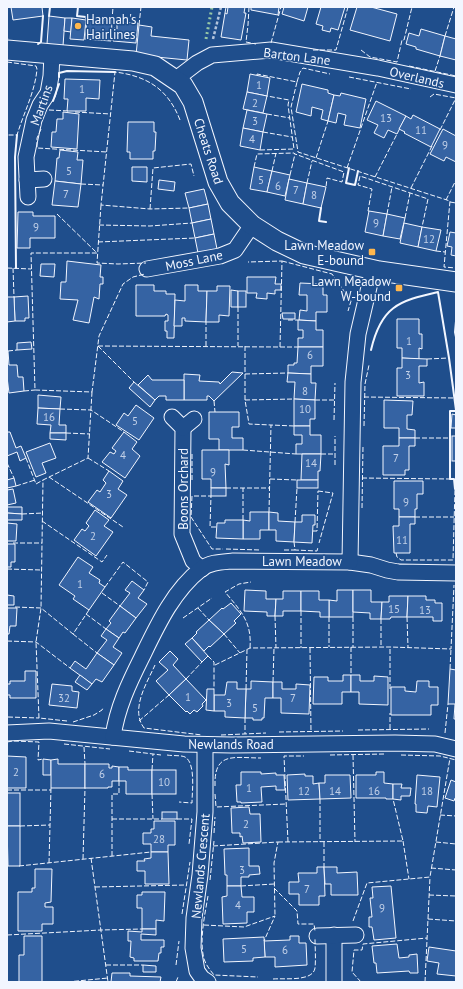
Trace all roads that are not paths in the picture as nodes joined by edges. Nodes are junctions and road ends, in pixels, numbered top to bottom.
1 (7, 50) edge
2 (52, 53) junction
3 (378, 68) joint
4 (176, 79) junction
5 (456, 85) edge
6 (44, 179) dead end
7 (27, 180) junction
8 (28, 197) dead end
9 (252, 225) junction
10 (147, 269) dead end
11 (373, 270) junction
12 (456, 282) edge
13 (172, 417) dead end
14 (194, 419) dead end
15 (183, 428) junction
16 (350, 562) junction
17 (202, 568) junction
18 (456, 573) edge
19 (7, 733) edge
20 (113, 737) junction
21 (205, 745) junction
22 (456, 749) edge
23 (334, 935) junction
24 (356, 935) dead end
25 (317, 936) dead end
26 (208, 982) edge
27 (334, 982) edge

1 - 2 street, Cheats Road
2 - 4 street, Cheats Road
2 - 7 street, Martins
3 - 4 street, Barton Lane
3 - 5 street, Overlands
4 - 9 street, Cheats Road
6 - 7 street
7 - 8 street, Martins
9 - 10 street, Moss Lane
9 - 11 street, Cheats Road
11 - 12 street, Cheats Road
11 - 16 street, Lawn Meadow
13 - 15 street
14 - 15 street
15 - 17 street, Boons Orchard
16 - 17 street, Lawn Meadow
16 - 18 street
17 - 20 street, Lawn Meadow
19 - 20 street, Newlands Road
20 - 21 street, Newlands Road
21 - 22 street, Newlands Road
21 - 26 street, Newlands Crescent
23 - 24 street
23 - 25 street
23 - 27 street

